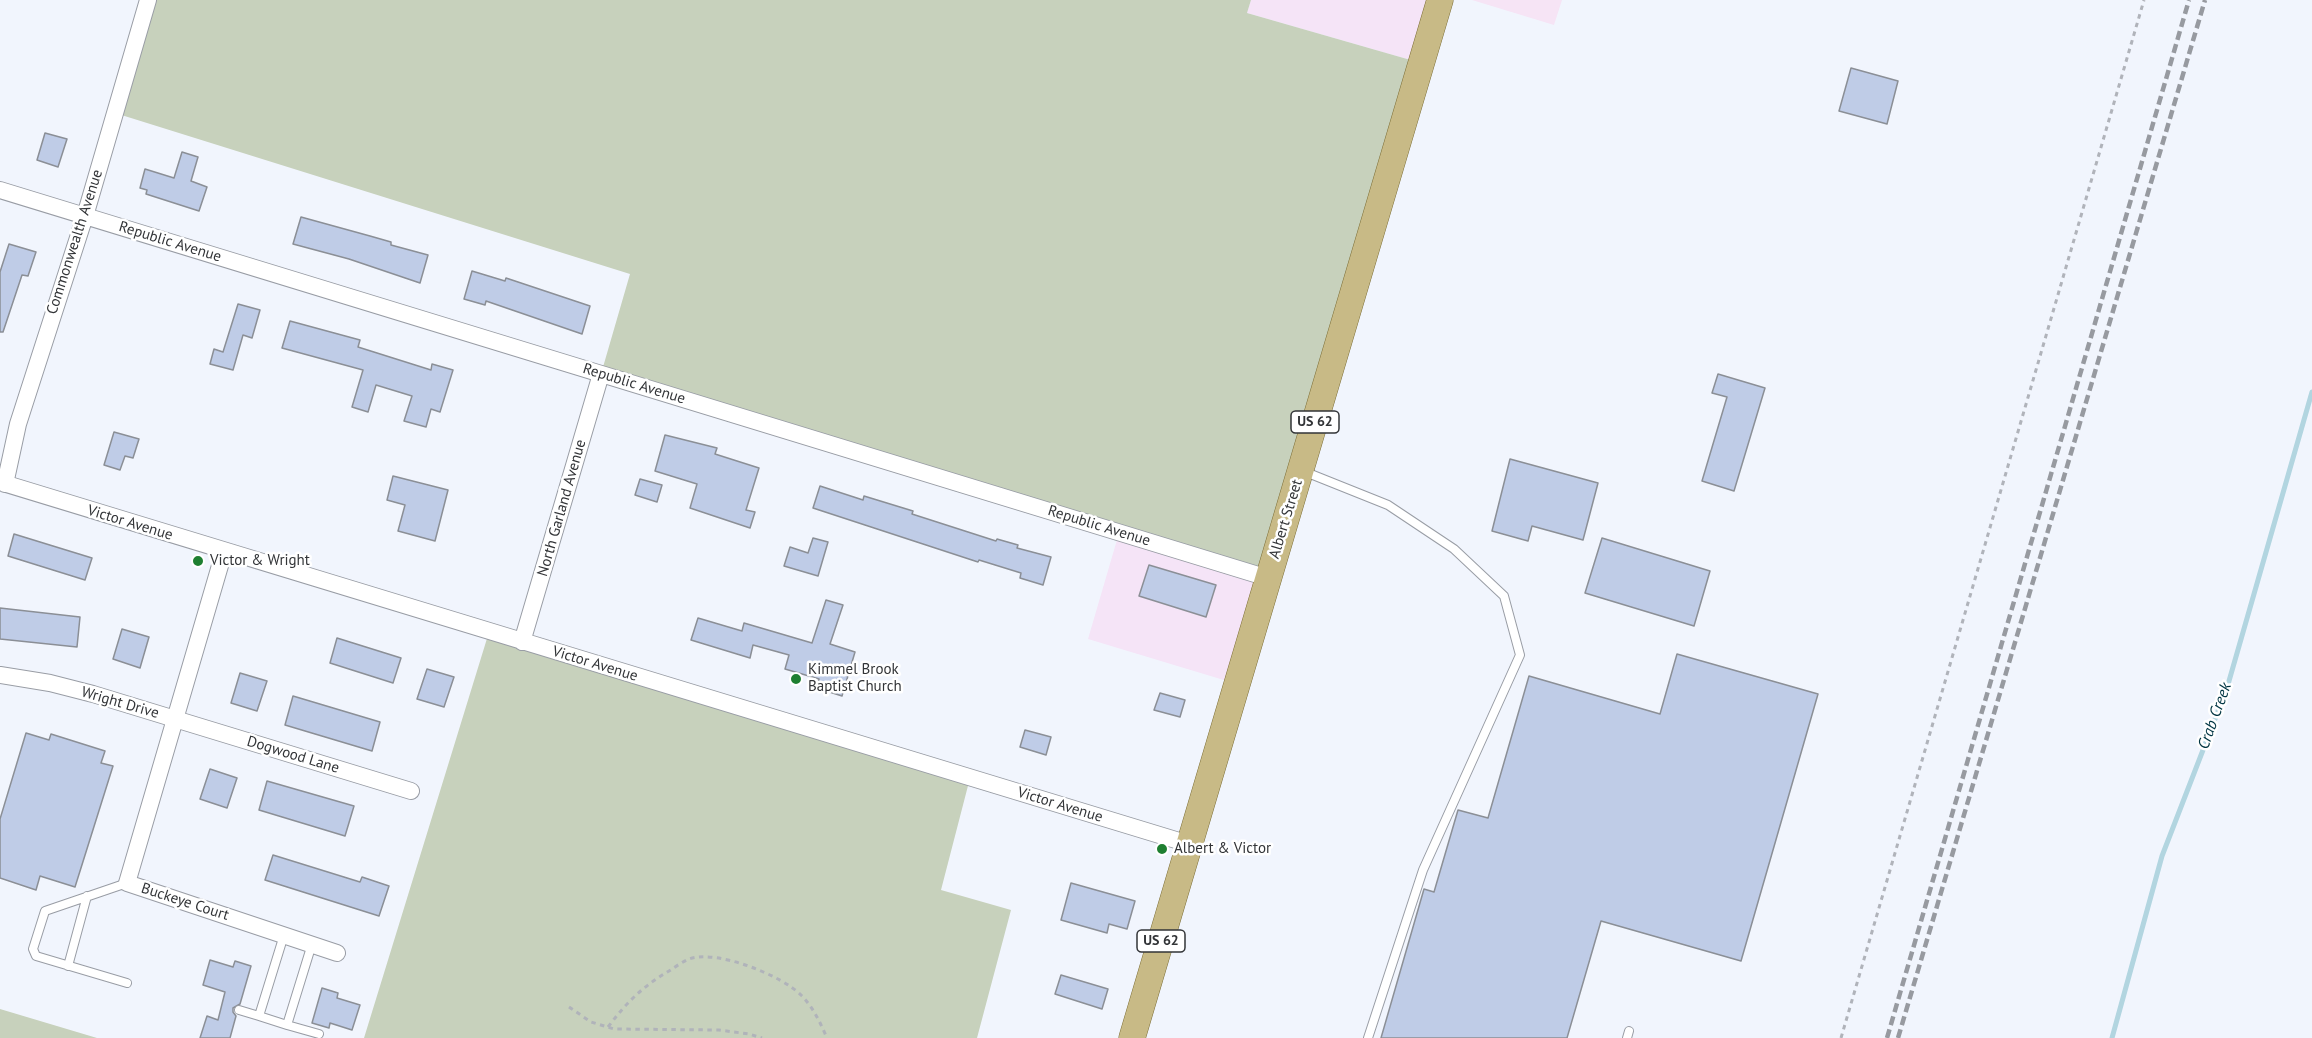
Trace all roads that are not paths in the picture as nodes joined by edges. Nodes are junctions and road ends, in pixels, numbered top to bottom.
1 (148, 0) edge
2 (1440, 0) edge
3 (0, 190) edge
4 (85, 216) junction
5 (601, 374) junction
6 (1300, 470) junction
7 (2, 483) edge
8 (224, 552) junction
9 (1268, 578) junction
10 (522, 642) junction
11 (0, 675) edge
12 (175, 719) junction
13 (411, 791) dead end
14 (1189, 844) junction
15 (127, 883) junction
16 (87, 896) junction
17 (284, 935) junction
18 (312, 944) junction
19 (337, 953) dead end
20 (68, 966) junction
21 (127, 983) dead end
22 (239, 1010) dead end
23 (259, 1016) junction
24 (286, 1025) junction
25 (319, 1034) dead end
26 (1132, 1038) edge
27 (1368, 1038) edge

1 - 4 street, Commonwealth Avenue
2 - 6 main road, Albert Street / US 62
3 - 4 street, Republic Avenue
4 - 5 street, Republic Avenue
4 - 7 street, Commonwealth Avenue
5 - 9 street, Republic Avenue
5 - 10 street, North Garland Avenue
6 - 9 main road, Albert Street / US 62
6 - 27 lane
7 - 8 street, Victor Avenue
8 - 10 street, Victor Avenue
8 - 12 street, Wright Drive
9 - 14 main road, Albert Street / US 62
10 - 14 street, Victor Avenue
11 - 12 street, Wright Drive
12 - 13 street, Dogwood Lane
12 - 15 street, Buckeye Court
14 - 26 main road, Albert Street / US 62
15 - 16 lane
15 - 17 street, Buckeye Court
16 - 20 lane
16 - 20 lane
17 - 18 street, Buckeye Court
17 - 23 lane
18 - 19 street, Buckeye Court
18 - 24 lane
20 - 21 lane
22 - 23 lane
23 - 24 lane
24 - 25 lane

